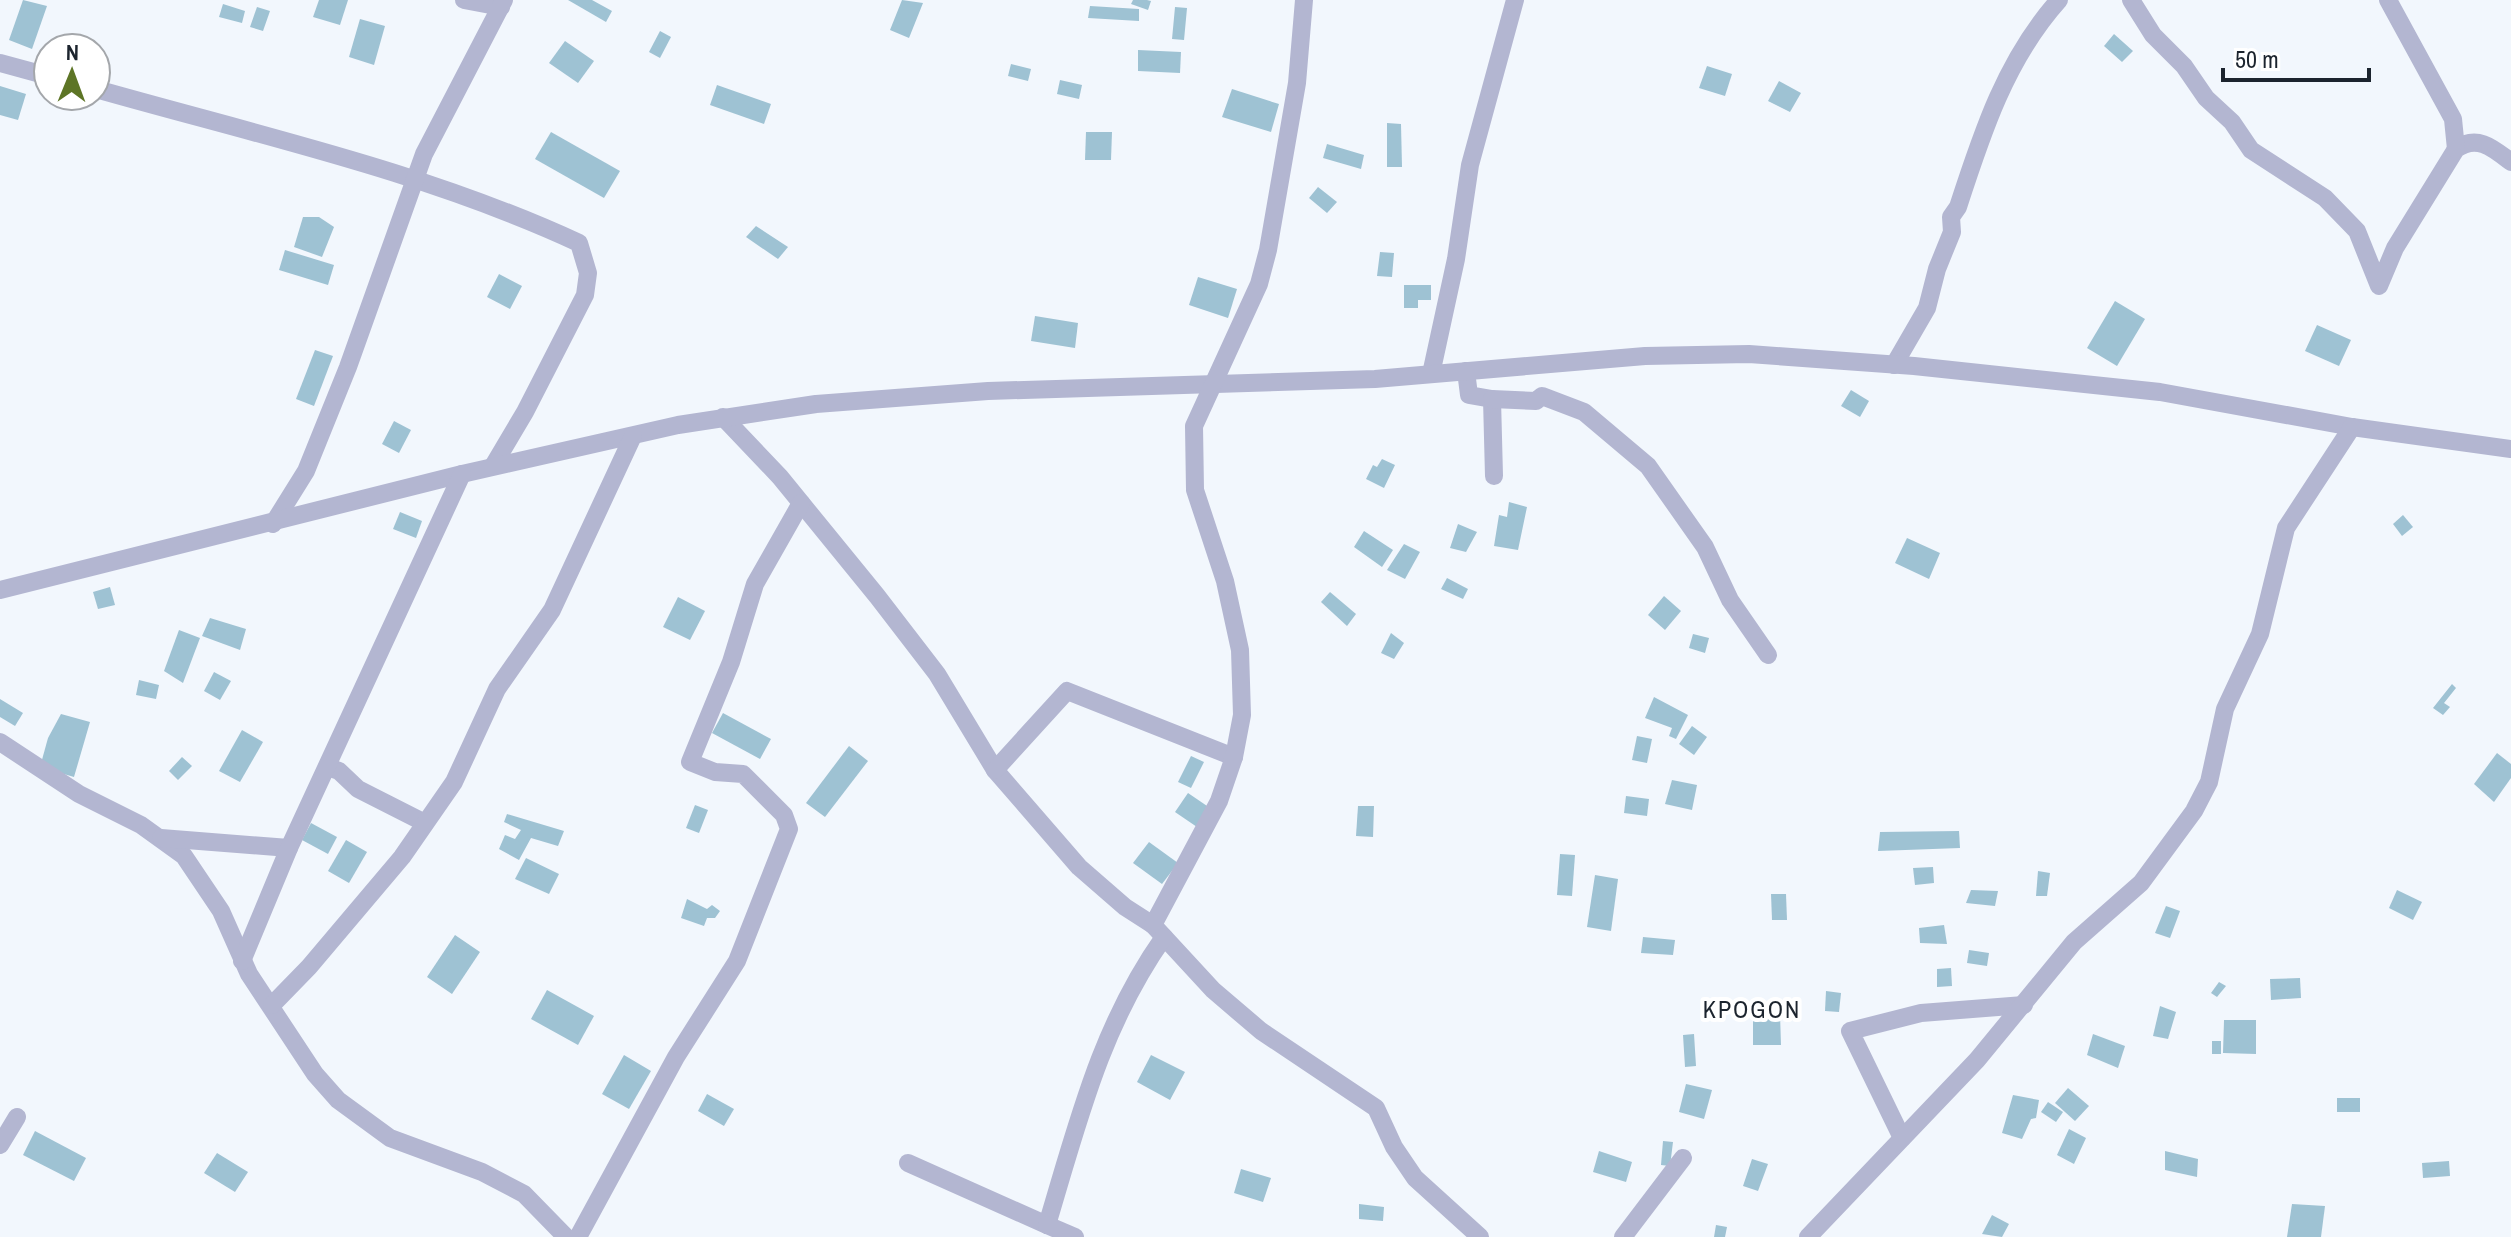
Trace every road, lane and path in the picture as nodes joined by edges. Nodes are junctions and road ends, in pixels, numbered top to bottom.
1 (464, 0) edge
2 (1304, 0) edge
3 (1515, 0) edge
4 (2059, 0) edge
5 (2131, 0) edge
6 (2388, 0) edge
7 (503, 3) edge
8 (0, 63) edge
9 (32, 72) edge
10 (112, 94) edge
11 (2456, 149) junction
12 (2511, 162) edge
13 (415, 179) junction
14 (1894, 365) junction
15 (1466, 371) junction
16 (1431, 374) junction
17 (1213, 385) junction
18 (1492, 399) junction
19 (723, 417) junction
20 (2352, 427) junction
21 (633, 436) junction
22 (2511, 449) edge
23 (493, 466) junction
24 (462, 474) junction
25 (1494, 476) dead end
26 (801, 503) junction
27 (273, 524) junction
28 (0, 590) edge
29 (1768, 655) dead end
30 (0, 742) edge
31 (1234, 757) junction
32 (328, 767) junction
33 (995, 770) junction
34 (425, 823) junction
35 (161, 838) junction
36 (289, 848) junction
37 (1159, 931) junction
38 (242, 961) junction
39 (272, 1005) junction
40 (2024, 1005) junction
41 (17, 1117) dead end
42 (1902, 1138) junction
43 (0, 1145) edge
44 (1683, 1158) dead end
45 (908, 1163) dead end
46 (1047, 1225) junction
47 (566, 1237) edge
48 (578, 1237) edge
49 (1075, 1237) edge
50 (1480, 1237) edge
51 (1623, 1237) edge
52 (1808, 1237) edge

1 - 7 street
2 - 17 street
3 - 16 street
4 - 14 street
5 - 11 street
6 - 11 street
7 - 13 street
8 - 9 street
10 - 13 street
11 - 12 street
13 - 23 street
13 - 27 street
14 - 15 street
14 - 20 street
15 - 16 street
15 - 18 street
16 - 17 street
17 - 19 street
17 - 31 street
18 - 25 street
18 - 29 street
19 - 21 street
19 - 26 street
20 - 22 street
20 - 40 street
21 - 23 street
21 - 34 street
23 - 24 street
24 - 27 street
24 - 32 street
26 - 33 street
26 - 48 street
27 - 28 street
30 - 35 street
31 - 33 street
31 - 37 street
32 - 34 street
32 - 36 street
33 - 37 street
34 - 39 street
35 - 36 street
35 - 38 street
36 - 38 street
37 - 46 street
37 - 50 street
38 - 39 street
39 - 47 street
40 - 42 street
40 - 42 street
41 - 43 street
42 - 52 street
44 - 51 street
45 - 46 street
46 - 49 street

